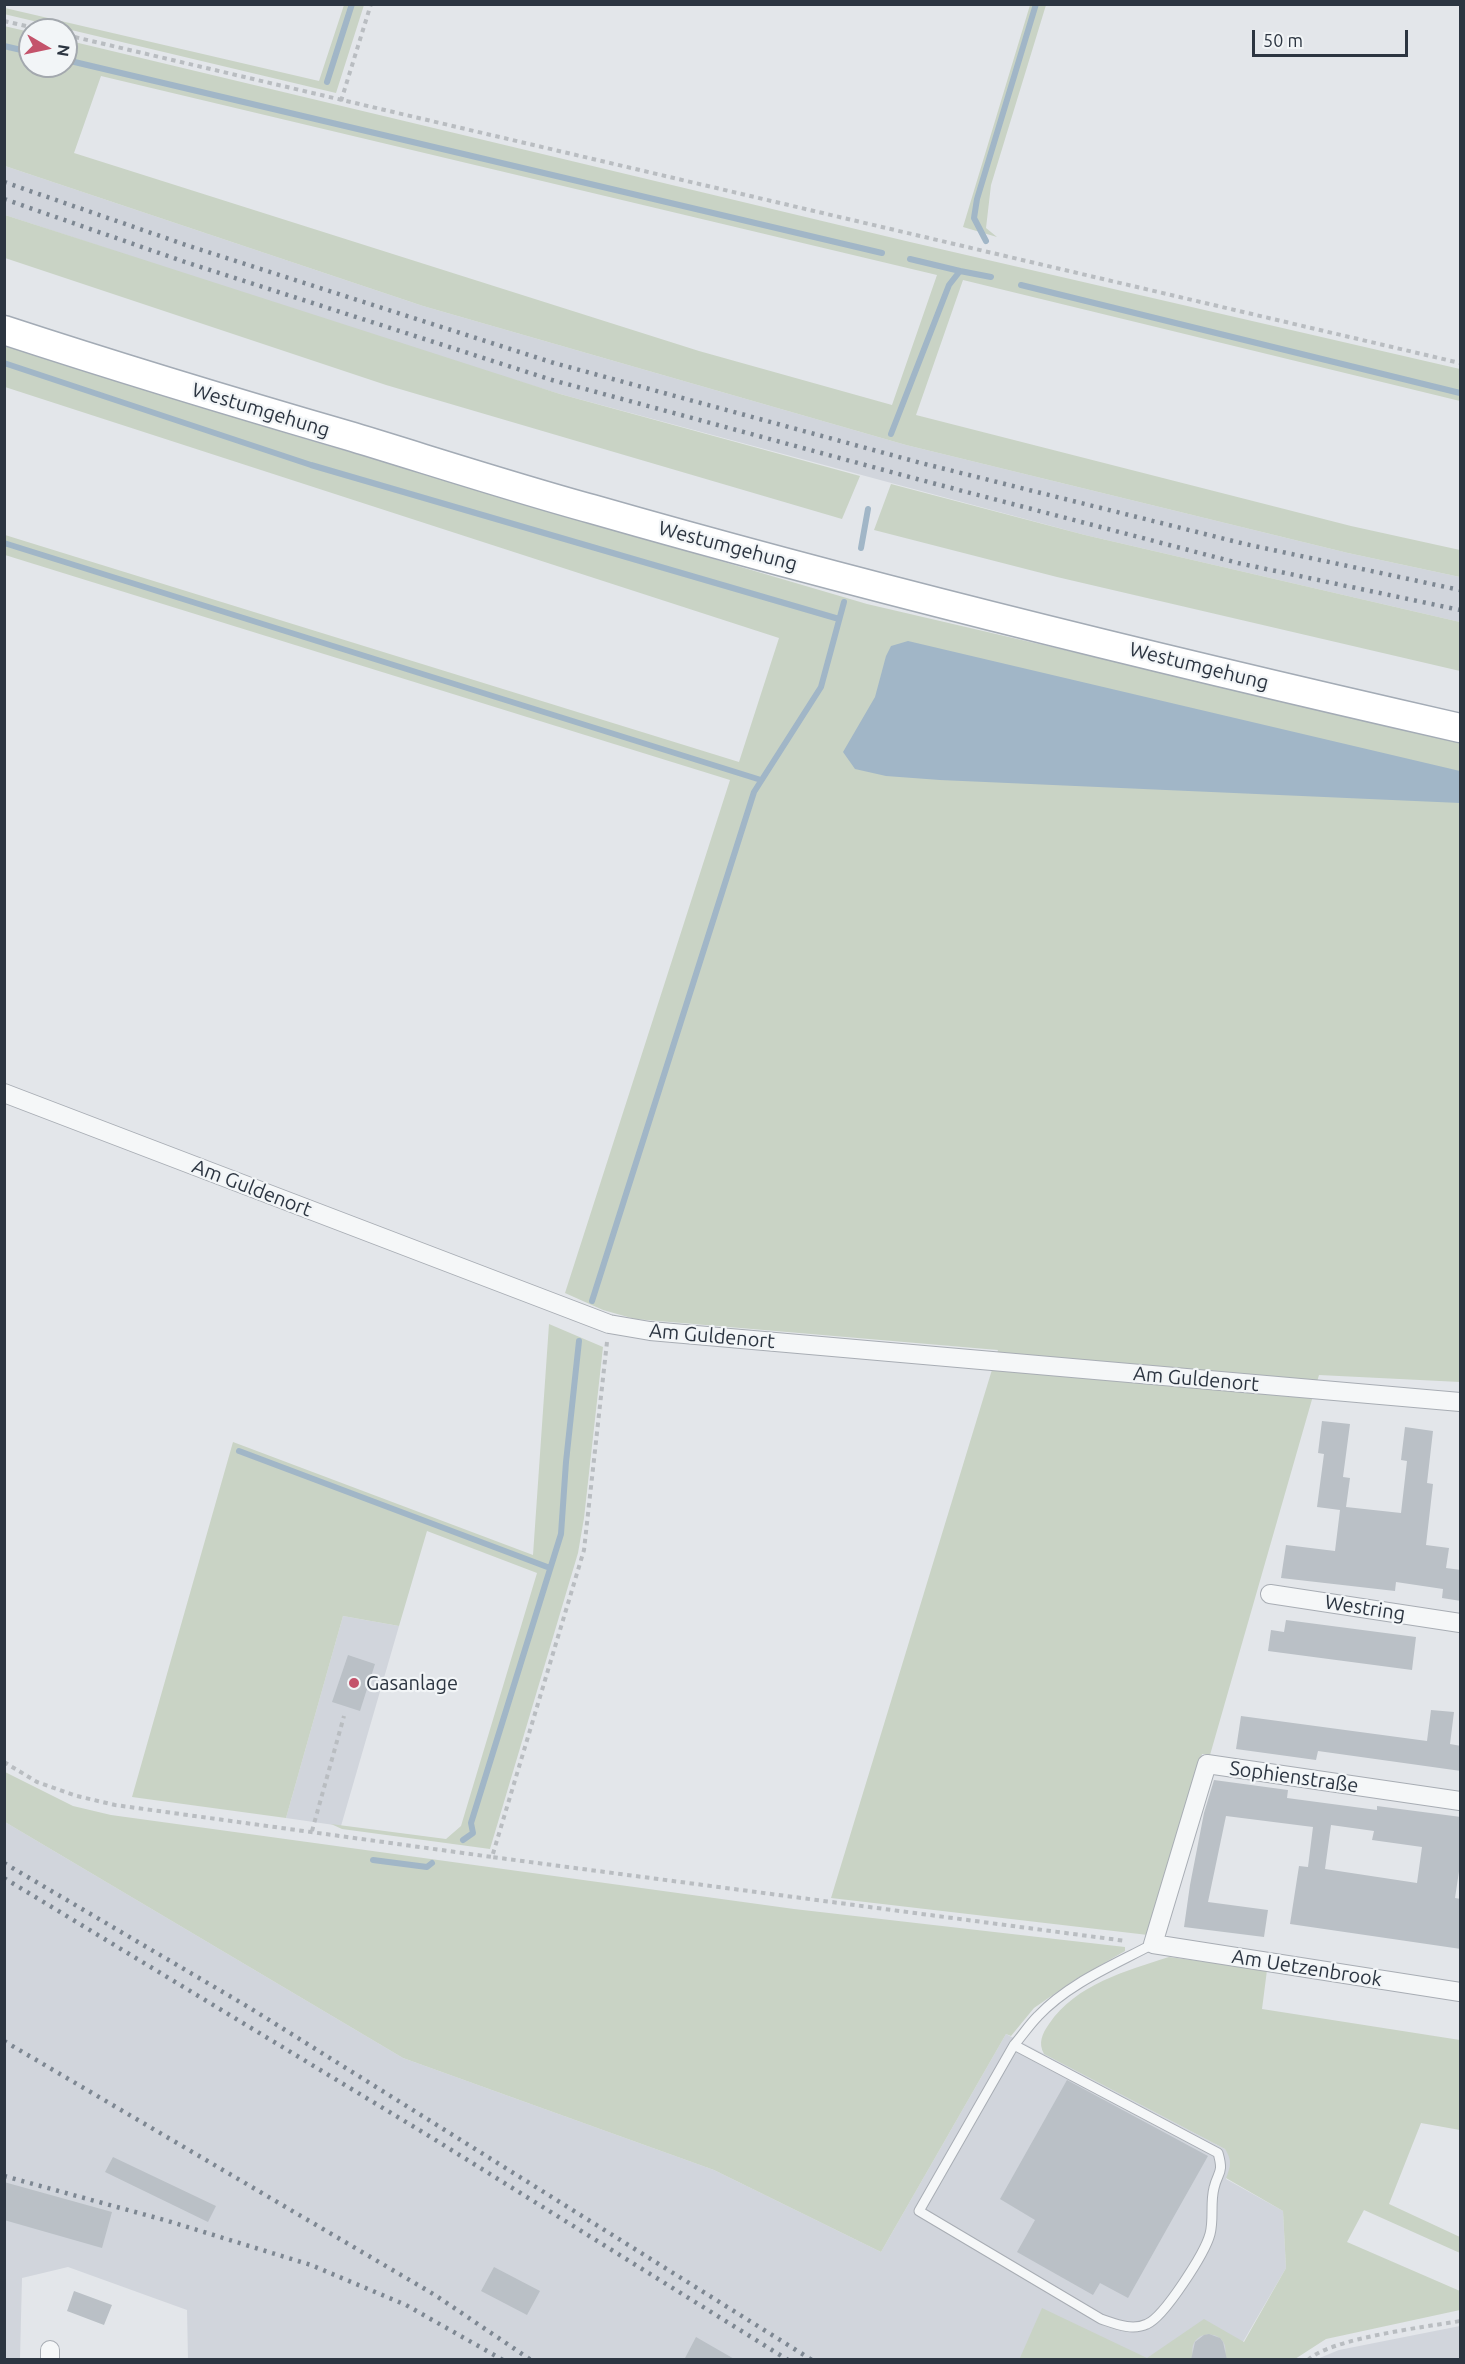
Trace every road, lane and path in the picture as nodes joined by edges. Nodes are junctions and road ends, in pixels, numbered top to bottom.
1 (371, 4) edge
2 (78, 38) edge
3 (341, 100) junction
4 (4, 330) edge
5 (1461, 363) edge
6 (1461, 728) edge
7 (4, 1094) edge
8 (609, 1324) junction
9 (1461, 1402) edge
10 (1270, 1594) dead end
11 (1461, 1623) edge
12 (344, 1716) dead end
13 (4, 1761) edge
14 (1461, 1802) edge
15 (312, 1831) junction
16 (492, 1857) junction
17 (1153, 1944) junction
18 (1461, 1992) edge
19 (1014, 2045) junction
20 (1461, 2321) edge
21 (1308, 2360) edge

1 - 3 path
2 - 3 path
3 - 5 path
4 - 6 main road, Westumgehung
7 - 8 street, Am Guldenort
8 - 9 street, Am Guldenort
8 - 16 path
10 - 11 street, Westring
12 - 15 path
13 - 15 path
14 - 17 street, Sophienstraße
15 - 16 path
16 - 17 path
17 - 18 street, Am Uetzenbrook
17 - 19 lane
19 - 19 lane
20 - 21 path

